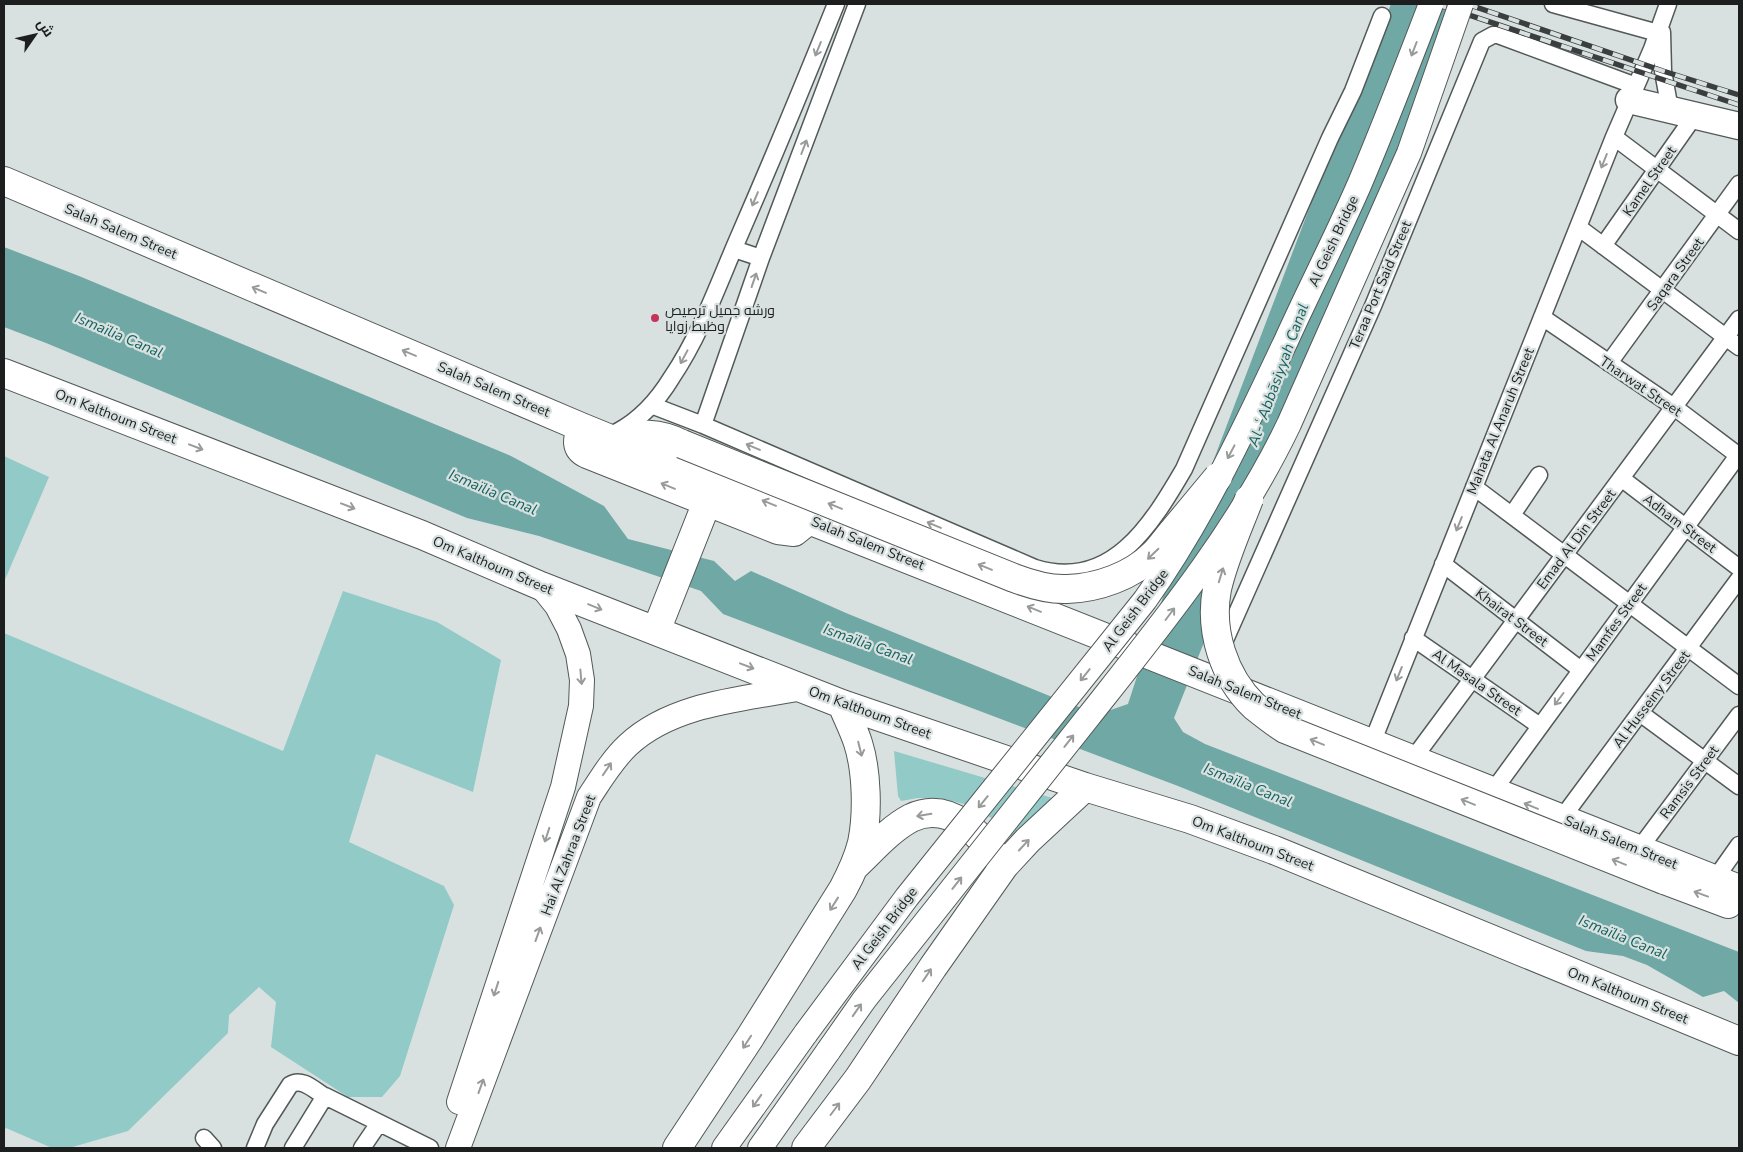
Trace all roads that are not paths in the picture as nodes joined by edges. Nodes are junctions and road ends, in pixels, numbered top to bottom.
1 (837, 4) edge
2 (1431, 4) edge
3 (1461, 4) edge
4 (1553, 4) edge
5 (856, 7) edge
6 (1666, 9) edge
7 (1382, 16) dead end
8 (1658, 33) junction
9 (1632, 93) junction
10 (1682, 113) junction
11 (1739, 126) edge
12 (1614, 137) junction
13 (1658, 169) junction
14 (4, 181) edge
15 (1739, 184) edge
16 (1718, 215) junction
17 (1578, 227) junction
18 (1739, 231) edge
19 (1603, 246) junction
20 (734, 249) junction
21 (761, 258) junction
22 (1663, 290) junction
23 (1542, 317) junction
24 (1739, 320) edge
25 (1733, 342) edge
26 (1609, 363) junction
27 (4, 373) edge
28 (651, 405) junction
29 (1674, 407) junction
30 (703, 425) junction
31 (581, 427) junction
32 (610, 438) junction
33 (1739, 455) edge
34 (1539, 475) dead end
35 (1218, 477) junction
36 (1621, 478) junction
37 (1474, 487) junction
38 (1249, 498) junction
39 (703, 511) junction
40 (1512, 515) junction
41 (809, 520) junction
42 (1686, 527) junction
43 (1564, 555) junction
44 (1443, 564) junction
45 (1739, 568) edge
46 (1061, 574) junction
47 (1739, 579) edge
48 (541, 586) junction
49 (1630, 604) junction
50 (1516, 620) junction
51 (1085, 629) junction
52 (656, 631) junction
53 (1414, 638) junction
54 (1688, 648) junction
55 (1581, 670) junction
56 (1209, 678) junction
57 (1472, 679) junction
58 (1739, 686) edge
59 (803, 688) junction
60 (842, 704) junction
61 (1640, 713) junction
62 (1739, 715) edge
63 (1540, 726) junction
64 (1372, 743) junction
65 (1413, 759) junction
66 (1705, 761) junction
67 (1739, 786) edge
68 (563, 787) junction
69 (1085, 787) junction
70 (1493, 791) junction
71 (589, 797) junction
72 (1562, 818) junction
73 (1739, 845) edge
74 (1639, 849) junction
75 (854, 866) junction
76 (1004, 866) junction
77 (1727, 884) edge
78 (1739, 906) edge
79 (1739, 1041) edge
80 (324, 1096) junction
81 (379, 1123) junction
82 (255, 1148) edge
83 (293, 1148) edge
84 (362, 1148) edge
85 (430, 1148) edge
86 (444, 1148) edge
87 (458, 1148) edge
88 (677, 1148) edge
89 (724, 1148) edge
90 (760, 1148) edge
91 (806, 1148) edge

1 - 5 street
1 -> 20 street
2 -> 35 main road, Al Geish Bridge, bridge
3 - 38 main road, Al Geish Bridge, bridge
4 - 8 street
21 -> 5 street
6 - 8 street, Mahata Al Anaruh Street
6 - 10 street
7 - 46 street
8 - 9 street, Mahata Al Anaruh Street
9 - 10 main road
9 - 12 street, Mahata Al Anaruh Street
9 - 56 street, Teraa Port Said Street
10 - 11 main road
10 - 13 street, Kamel Street
12 - 13 street
12 -> 17 street, Mahata Al Anaruh Street
13 - 16 street
13 - 19 street, Kamel Street
31 -> 14 highway, Salah Salem Street
15 - 16 street, Saqara Street
16 - 18 street
16 - 22 street, Saqara Street
17 - 19 street
17 - 23 street, Mahata Al Anaruh Street
19 - 22 street
20 - 21 street
20 -> 28 street
30 -> 21 street
22 - 25 street
22 - 26 street, Saqara Street
23 - 26 street, Tharwat Street
23 - 37 street, Mahata Al Anaruh Street
24 - 25 street, Emad Al Din Street
25 - 29 street, Emad Al Din Street
26 - 29 street, Tharwat Street
27 -> 48 highway, Om Kalthoum Street
28 - 30 street
28 - 32 street
29 - 33 street, Tharwat Street
29 - 36 street, Emad Al Din Street
46 -> 30 street
31 - 32 highway, Salah Salem Street
39 -> 31 highway
35 -> 32 highway, bridge
41 -> 32 highway, Salah Salem Street
33 - 42 street, Mamfes Street
34 - 40 street
35 -> 89 main road, Al Geish Bridge, bridge
36 - 42 street, Adham Street
36 - 43 street, Emad Al Din Street
37 - 40 street
37 -> 44 street, Mahata Al Anaruh Street
78 -> 38 highway, bridge
90 -> 38 main road, Al Geish Bridge, bridge
39 - 41 highway
39 - 52 highway
40 - 43 street
51 -> 41 highway, Salah Salem Street
42 - 45 street, Adham Street
42 - 49 street, Mamfes Street
43 - 49 street
43 - 50 street, Emad Al Din Street
44 - 50 street, Khairat Street
44 - 53 street, Mahata Al Anaruh Street
46 - 51 street
47 - 54 street, Al Husseiny Street
48 -> 52 highway, Om Kalthoum Street
48 -> 68 main road, Hai Al Zahraa Street
49 - 54 street
49 - 55 street, Mamfes Street
50 - 55 street, Khairat Street
50 - 57 street, Emad Al Din Street
51 - 56 highway, Salah Salem Street
52 -> 59 highway, Om Kalthoum Street
53 - 57 street, Al Masala Street
53 -> 64 street, Mahata Al Anaruh Street
54 - 58 street
54 - 61 street, Al Husseiny Street
55 -> 63 street, Mamfes Street
56 - 64 highway, Salah Salem Street
57 - 63 street, Al Masala Street
57 - 65 street, Emad Al Din Street
59 - 60 highway, Om Kalthoum Street
71 -> 59 main road, Hai Al Zahraa Street
60 - 69 highway, Om Kalthoum Street
60 -> 75 highway
61 - 66 street
61 - 72 street, Al Husseiny Street
62 - 66 street, Ramsis Street
63 - 70 street, Mamfes Street
64 - 65 highway, Salah Salem Street
65 - 70 highway, Salah Salem Street
66 - 67 street
66 - 74 street, Ramsis Street
68 - 71 main road
68 -> 86 main road, Hai Al Zahraa Street
76 -> 69 highway
69 - 79 highway, Om Kalthoum Street
72 -> 70 highway, Salah Salem Street
87 -> 71 main road, Hai Al Zahraa Street
72 - 74 highway, Salah Salem Street
73 - 77 street
74 - 77 highway, Salah Salem Street
76 -> 75 highway
75 -> 88 highway
91 -> 76 highway
80 - 81 street
80 - 82 street
80 - 83 street
81 - 84 street
81 - 85 street

